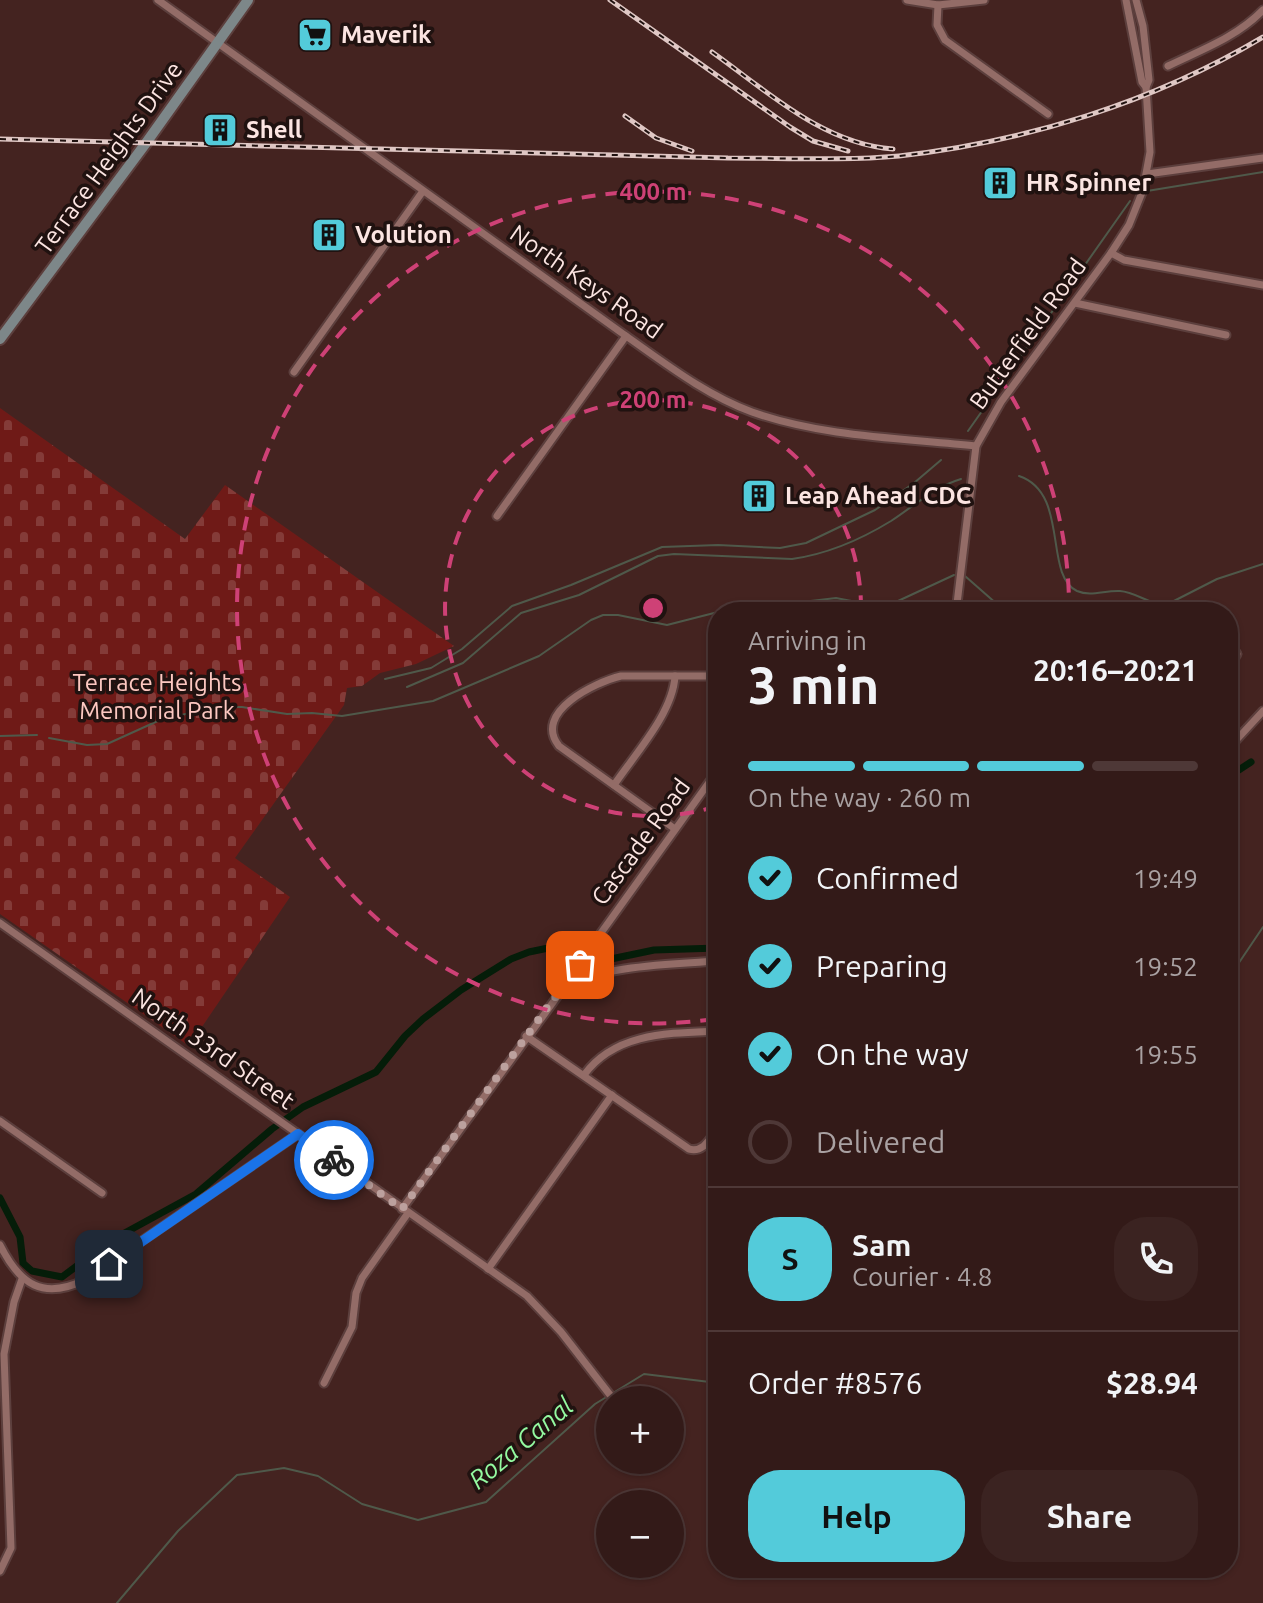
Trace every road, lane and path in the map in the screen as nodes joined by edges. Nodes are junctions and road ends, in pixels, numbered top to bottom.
1 (158, 0) edge
2 (248, 0) edge
3 (907, 0) edge
4 (984, 0) edge
5 (1126, 0) edge
6 (1136, 0) edge
7 (938, 5) junction
8 (1263, 10) edge
9 (218, 43) junction
10 (1168, 66) dead end
11 (1146, 87) junction
12 (1048, 114) dead end
13 (1263, 158) edge
14 (1147, 174) junction
15 (423, 191) junction
16 (1111, 253) junction
17 (1263, 285) edge
18 (1075, 303) junction
19 (1226, 335) dead end
20 (626, 336) junction
21 (0, 339) edge
22 (294, 372) dead end
23 (976, 446) junction
24 (497, 516) dead end
25 (957, 602) edge
26 (675, 676) junction
27 (708, 676) edge
28 (1263, 711) edge
29 (1238, 737) edge
30 (708, 784) edge
31 (614, 785) junction
32 (675, 829) junction
33 (0, 923) edge
34 (708, 962) edge
35 (576, 980) junction
36 (708, 1031) edge
37 (526, 1036) junction
38 (584, 1075) junction
39 (612, 1095) junction
40 (0, 1121) edge
41 (298, 1134) junction
42 (708, 1141) edge
43 (102, 1193) dead end
44 (405, 1211) junction
45 (0, 1245) edge
46 (488, 1269) junction
47 (22, 1279) junction
48 (324, 1383) dead end
49 (603, 1386) edge
50 (0, 1438) edge
51 (8, 1443) junction
52 (1, 1568) edge

1 - 9 street, North Keys Road
2 - 9 main road, Terrace Heights Drive
3 - 7 street
4 - 7 street
5 - 11 street, Butterfield Road
6 - 11 street, Butterfield Road
7 - 12 street
8 - 10 street
9 - 15 street, North Keys Road
9 - 21 main road, Terrace Heights Drive
11 - 14 street, Butterfield Road
13 - 14 street
14 - 16 street, Butterfield Road
15 - 20 street, North Keys Road
15 - 22 street
16 - 17 street
16 - 18 street, Butterfield Road
18 - 19 street
18 - 23 street, Butterfield Road
20 - 23 street, North Keys Road
20 - 24 street
23 - 25 street, Butterfield Road
26 - 27 street
26 - 31 street
26 - 31 street
28 - 29 street
30 - 32 street, Cascade Road
31 - 32 street
32 - 35 street, Cascade Road
33 - 41 street, North 33rd Street
34 - 35 street
35 - 37 street
36 - 38 street
37 - 38 street
37 - 44 street
38 - 39 street
39 - 42 street
39 - 46 street
40 - 43 street
41 - 44 street, North 33rd Street
41 - 47 street
44 - 46 street, North 33rd Street
44 - 48 street
45 - 47 street
46 - 49 street, North 33rd Street
47 - 51 street
50 - 51 street
51 - 52 street

